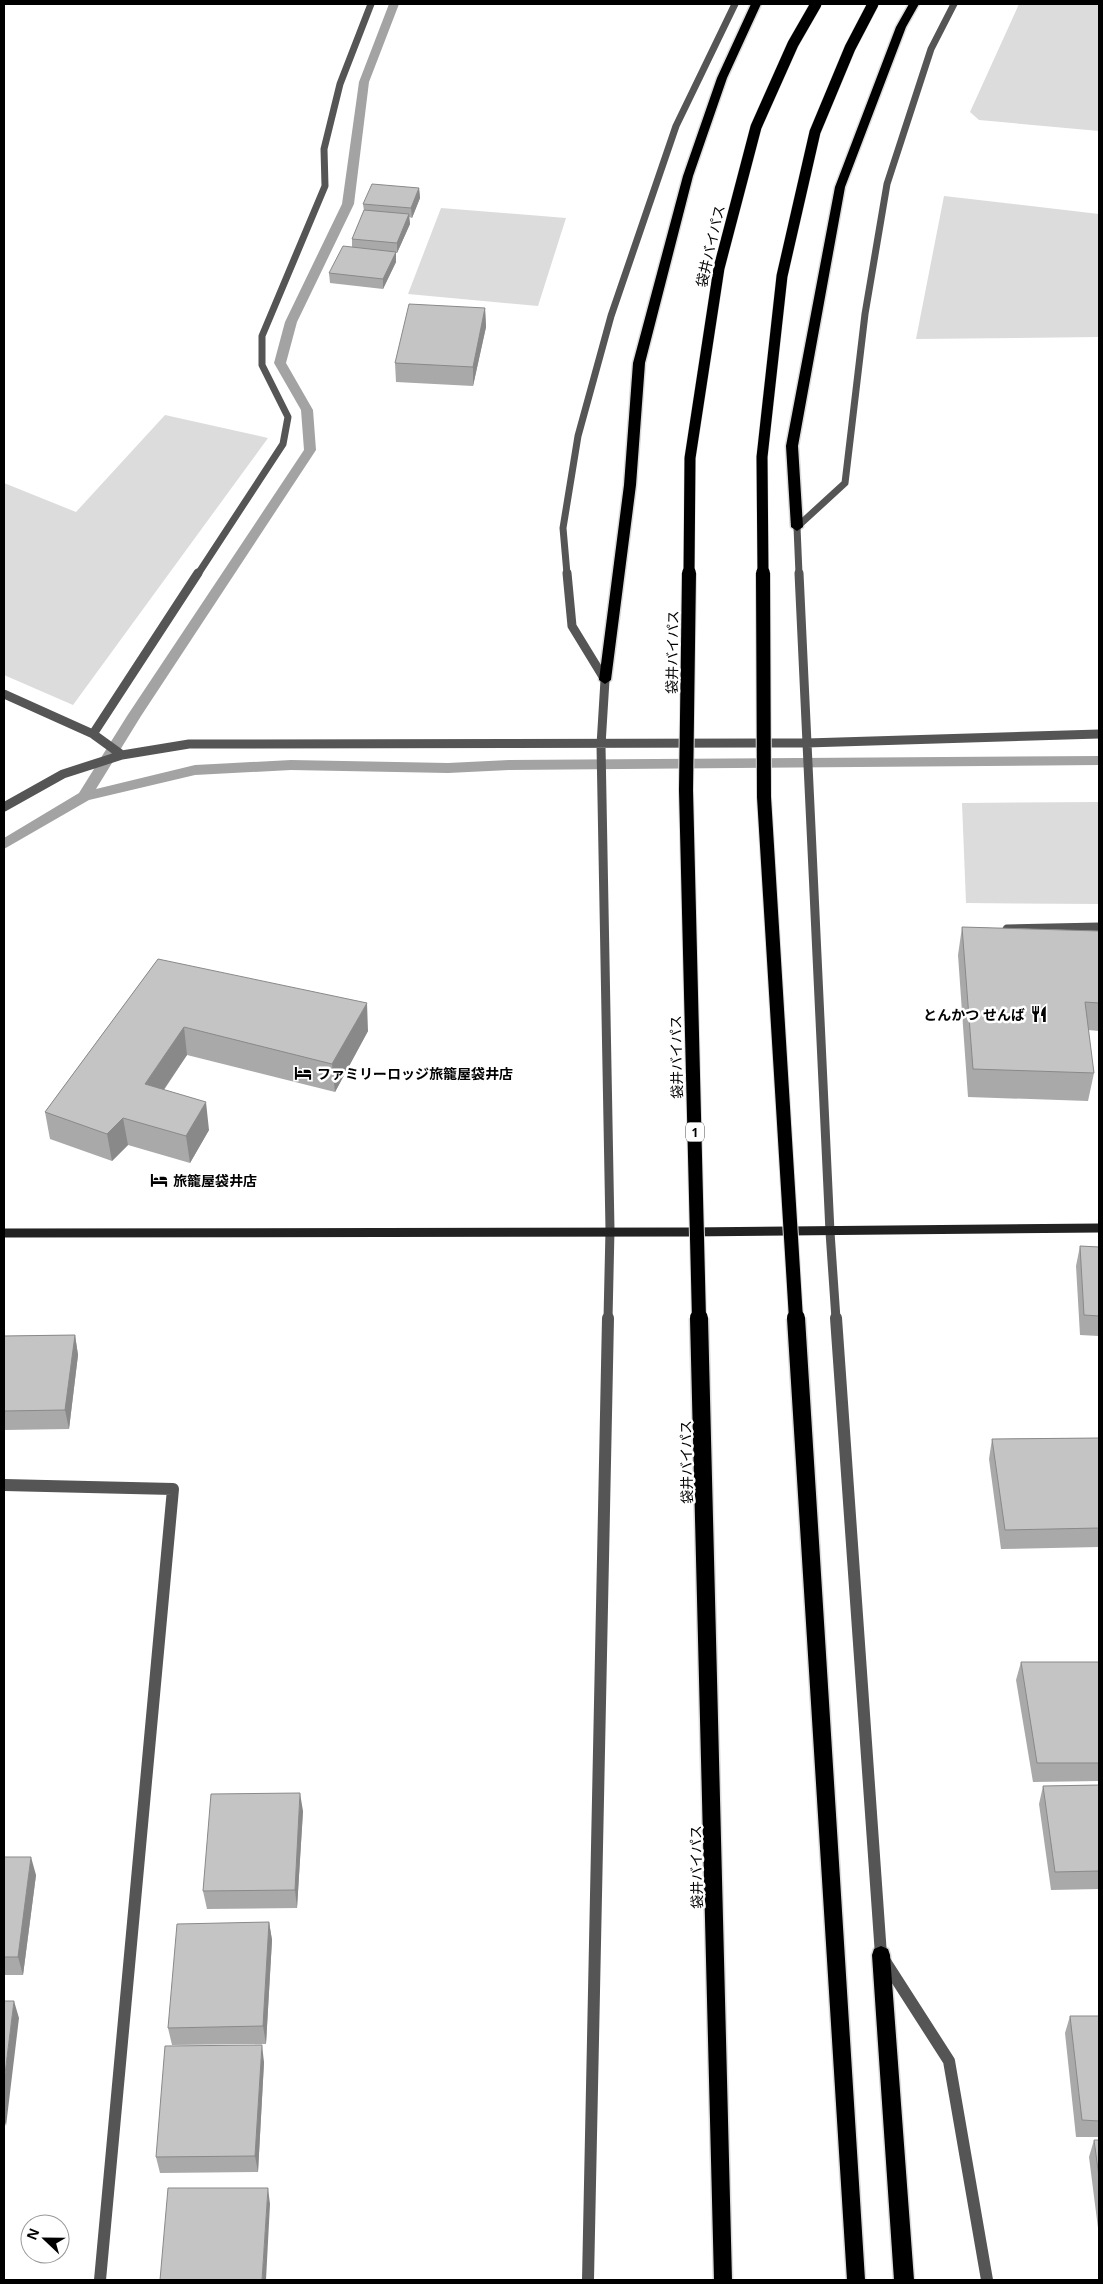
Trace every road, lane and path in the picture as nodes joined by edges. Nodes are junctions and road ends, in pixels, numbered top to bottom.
1 (371, 4) edge
2 (735, 4) edge
3 (756, 4) edge
4 (816, 4) edge
5 (873, 4) edge
6 (914, 4) edge
7 (954, 4) edge
8 (797, 526) junction
9 (605, 680) junction
10 (4, 694) edge
11 (93, 734) junction
12 (1099, 734) edge
13 (807, 743) junction
14 (601, 745) junction
15 (122, 755) junction
16 (4, 807) edge
17 (1099, 928) edge
18 (992, 929) edge
19 (1099, 1228) edge
20 (610, 1230) junction
21 (830, 1232) junction
22 (4, 1233) edge
23 (4, 1485) edge
24 (881, 1955) junction
25 (100, 2280) edge
26 (588, 2280) edge
27 (723, 2280) edge
28 (856, 2280) edge
29 (904, 2280) edge
30 (987, 2280) edge

1 - 11 street
2 - 9 street
3 - 9 highway
4 - 27 highway, 袋井バイパス / 1, bridge
5 - 28 highway, bridge
6 - 8 highway
7 - 8 street
8 - 13 street
9 - 14 street
10 - 11 street
11 - 15 street
12 - 13 street
13 - 14 street
13 - 21 street
14 - 15 street
14 - 20 street
15 - 16 street
17 - 18 street
19 - 21 street
20 - 21 street
20 - 22 street
20 - 26 street
21 - 24 street
23 - 25 street
24 - 29 highway
24 - 30 street

